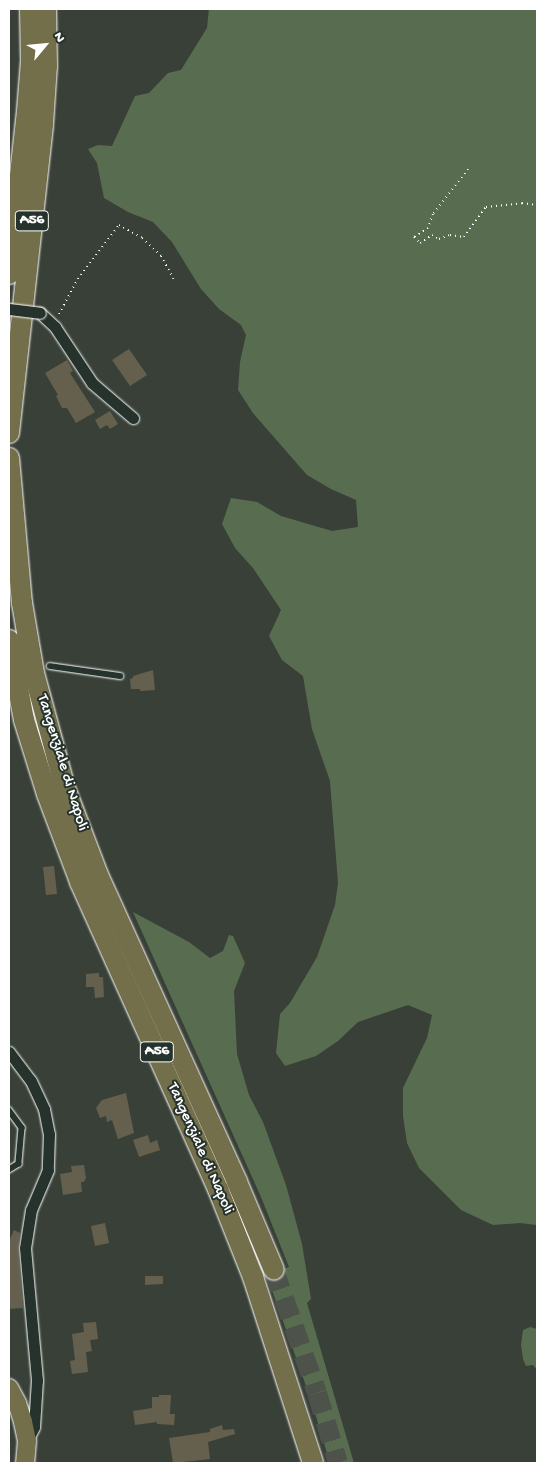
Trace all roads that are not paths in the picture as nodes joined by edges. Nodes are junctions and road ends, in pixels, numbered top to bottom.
1 (30, 9) edge
2 (46, 9) edge
3 (9, 274) edge
4 (9, 309) edge
5 (133, 418) dead end
6 (9, 433) edge
7 (9, 458) edge
8 (9, 640) edge
9 (50, 666) dead end
10 (120, 676) dead end
11 (9, 1052) edge
12 (9, 1110) edge
13 (9, 1170) edge
14 (274, 1270) tunnel mouth
15 (9, 1388) edge
16 (27, 1441) junction
17 (25, 1463) edge
18 (313, 1463) edge

1 - 3 highway, A56
2 - 6 highway, A56
4 - 5 street, bridge
7 - 14 highway, Tangenziale di Napoli / A56
8 - 18 highway, Tangenziale di Napoli / A56
9 - 10 lane
11 - 16 street
12 - 13 lane
15 - 16 main road
16 - 17 main road

